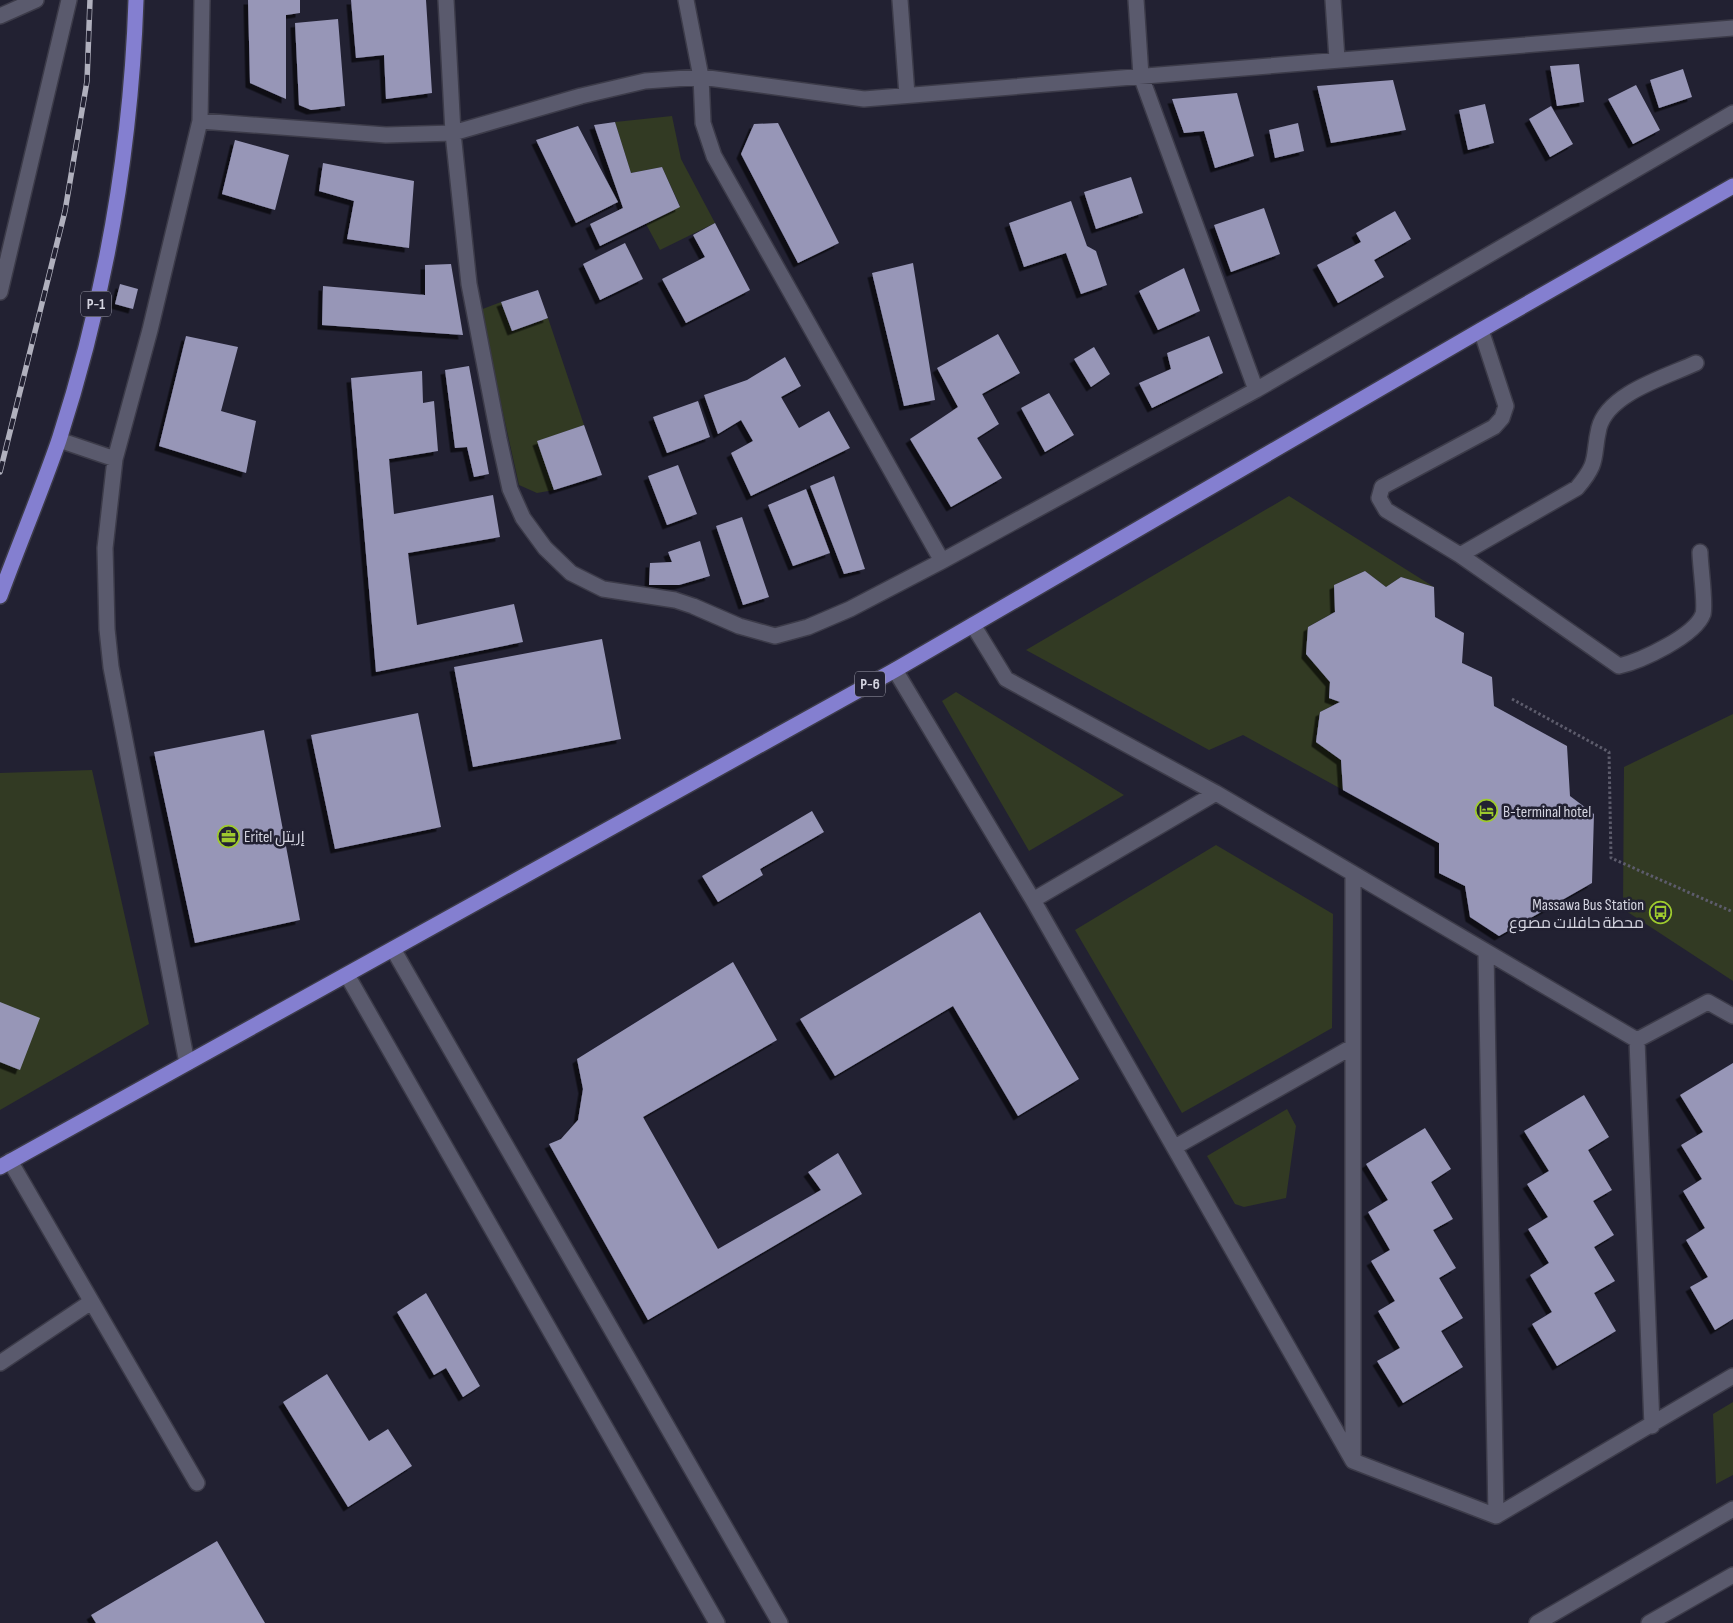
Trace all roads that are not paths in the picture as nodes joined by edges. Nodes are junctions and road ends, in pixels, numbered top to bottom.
1 (36, 0) edge
2 (69, 0) edge
3 (136, 0) edge
4 (202, 0) edge
5 (446, 0) edge
6 (686, 0) edge
7 (900, 0) edge
8 (1136, 0) edge
9 (1333, 0) edge
10 (0, 16) edge
11 (1733, 28) edge
12 (1337, 59) junction
13 (1141, 76) junction
14 (701, 77) junction
15 (908, 95) junction
16 (1733, 112) edge
17 (200, 121) junction
18 (452, 133) junction
19 (1733, 186) edge
20 (0, 292) edge
21 (1481, 330) junction
22 (1696, 363) dead end
23 (1256, 390) junction
24 (59, 440) junction
25 (115, 459) junction
26 (1700, 552) dead end
27 (1460, 555) junction
28 (942, 561) junction
29 (0, 596) edge
30 (973, 625) junction
31 (895, 670) junction
32 (1216, 793) junction
33 (1353, 875) junction
34 (1032, 900) junction
35 (393, 949) junction
36 (1486, 952) junction
37 (347, 975) junction
38 (1733, 1016) edge
39 (1637, 1040) junction
40 (1352, 1047) junction
41 (187, 1063) junction
42 (1175, 1147) junction
43 (5, 1164) edge
44 (91, 1302) junction
45 (0, 1363) edge
46 (1733, 1376) edge
47 (1652, 1426) junction
48 (1352, 1460) junction
49 (197, 1483) dead end
50 (1733, 1509) edge
51 (1496, 1516) junction
52 (1733, 1575) edge
53 (717, 1623) edge
54 (780, 1623) edge
55 (1537, 1623) edge
56 (1649, 1623) edge

1 - 10 street
2 - 20 street
3 - 24 highway, P-1
4 - 17 street
5 - 18 street
6 - 14 street
7 - 15 street
8 - 13 street
9 - 12 street
11 - 12 street
12 - 13 street
13 - 15 street
13 - 23 street
14 - 15 street
14 - 18 street
14 - 28 street
16 - 23 street
17 - 18 street
17 - 25 street
18 - 28 street
19 - 21 highway, P-6
21 - 27 street
21 - 30 highway, P-6
22 - 27 street
23 - 28 street
24 - 25 street
24 - 29 highway, P-1
25 - 41 street
26 - 27 street
30 - 31 highway, P-6
30 - 32 street
31 - 34 street
31 - 35 highway, P-6
32 - 33 street
32 - 34 street
33 - 36 street
33 - 40 street
34 - 42 street
35 - 37 highway, P-6
35 - 54 street
36 - 39 street
36 - 51 street
37 - 41 highway, P-6
37 - 53 street
38 - 39 street
39 - 47 street
40 - 42 street
40 - 48 street
41 - 43 highway, P-6
42 - 48 street
43 - 44 street
44 - 45 street
44 - 49 street
46 - 47 street
47 - 51 street
48 - 51 street
50 - 55 street
52 - 56 street

